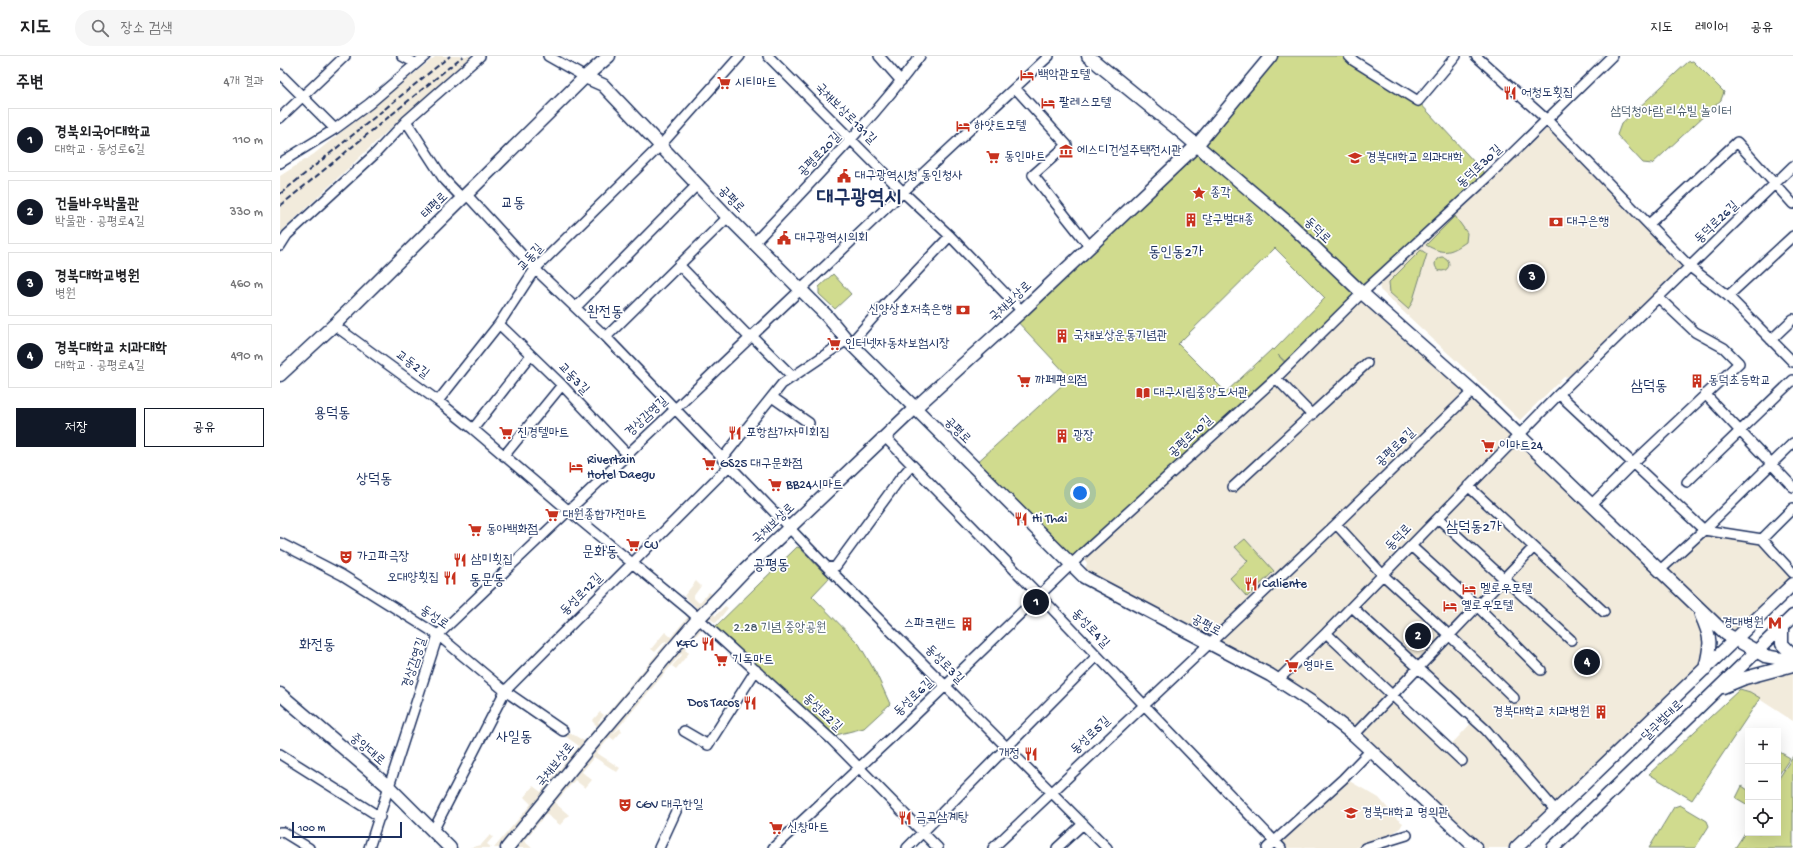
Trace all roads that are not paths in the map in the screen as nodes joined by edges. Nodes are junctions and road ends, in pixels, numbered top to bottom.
1 (345, 56) edge
2 (402, 56) edge
3 (424, 56) edge
4 (480, 56) edge
5 (548, 56) edge
6 (609, 56) edge
7 (740, 56) edge
8 (768, 56) edge
9 (879, 56) edge
10 (920, 56) edge
11 (1049, 56) edge
12 (1088, 56) edge
13 (1272, 56) edge
14 (1456, 56) edge
15 (1476, 56) edge
16 (1612, 56) edge
17 (1354, 58) edge
18 (415, 63) junction
19 (280, 74) edge
20 (585, 78) junction
21 (902, 81) junction
22 (1016, 89) junction
23 (303, 96) junction
24 (280, 118) edge
25 (1547, 120) junction
26 (406, 121) junction
27 (335, 129) junction
28 (852, 139) junction
29 (660, 146) junction
30 (1197, 146) junction
31 (280, 163) edge
32 (1793, 166) edge
33 (1775, 184) junction
34 (697, 185) junction
35 (903, 192) junction
36 (465, 197) junction
37 (1793, 204) edge
38 (728, 217) junction
39 (1649, 224) junction
40 (950, 236) junction
41 (1793, 236) edge
42 (754, 243) junction
43 (280, 246) edge
44 (1090, 247) junction
45 (679, 265) junction
46 (1690, 267) junction
47 (535, 269) junction
48 (801, 290) junction
49 (1362, 293) junction
50 (1728, 296) junction
51 (1659, 298) junction
52 (576, 307) junction
53 (1022, 311) junction
54 (1793, 319) edge
55 (499, 324) junction
56 (334, 325) junction
57 (606, 337) junction
58 (751, 337) junction
59 (1771, 340) junction
60 (849, 342) junction
61 (531, 355) junction
62 (1793, 362) edge
63 (1367, 363) dead end
64 (280, 375) edge
65 (793, 377) junction
66 (1276, 378) junction
67 (1793, 380) edge
68 (562, 385) junction
69 (1473, 391) junction
70 (1559, 394) junction
71 (1705, 394) junction
72 (772, 397) junction
73 (438, 401) junction
74 (915, 408) junction
75 (675, 409) junction
76 (1312, 415) junction
77 (809, 423) dead end
78 (473, 429) junction
79 (1740, 431) junction
80 (1518, 435) junction
81 (885, 437) junction
82 (1793, 443) edge
83 (627, 454) junction
84 (504, 456) junction
85 (722, 459) junction
86 (1633, 463) junction
87 (912, 465) junction
88 (1772, 465) junction
89 (729, 466) junction
90 (1687, 482) dead end
91 (1468, 486) junction
92 (1233, 487) dead end
93 (1793, 488) edge
94 (1591, 506) junction
95 (1793, 508) edge
96 (569, 511) junction
97 (1438, 518) junction
98 (1336, 524) junction
99 (790, 528) junction
100 (1704, 530) junction
101 (1762, 539) junction
102 (280, 543) edge
103 (1411, 546) junction
104 (1534, 547) junction
105 (632, 562) junction
106 (1071, 565) junction
107 (828, 568) junction
108 (1659, 571) junction
109 (1793, 573) edge
110 (1383, 575) junction
111 (1505, 579) junction
112 (1793, 584) edge
113 (1039, 595) junction
114 (1352, 607) junction
115 (1478, 607) junction
116 (1699, 610) junction
117 (1604, 612) dead end
118 (1793, 616) edge
119 (698, 619) junction
120 (1782, 627) junction
121 (1326, 633) junction
122 (438, 635) junction
123 (1450, 636) junction
124 (1571, 640) dead end
125 (1736, 640) junction
126 (1209, 644) junction
127 (1756, 652) junction
128 (1793, 655) edge
129 (1097, 656) junction
130 (1793, 661) edge
131 (1793, 665) edge
132 (1419, 668) junction
133 (1705, 669) junction
134 (756, 670) junction
135 (1541, 670) dead end
136 (1278, 680) junction
137 (946, 685) junction
138 (1716, 690) junction
139 (505, 691) junction
140 (280, 694) edge
141 (1392, 696) junction
142 (1514, 698) dead end
143 (1143, 705) junction
144 (563, 731) dead end
145 (684, 731) dead end
146 (1354, 735) junction
147 (1006, 748) junction
148 (1370, 751) junction
149 (282, 758) edge
150 (1462, 761) dead end
151 (860, 767) junction
152 (389, 787) junction
153 (1051, 792) junction
154 (677, 810) dead end
155 (1556, 811) junction
156 (380, 817) junction
157 (1083, 824) junction
158 (433, 831) junction
159 (280, 832) edge
160 (923, 832) junction
161 (1407, 835) dead end
162 (1462, 835) junction
163 (1277, 845) edge
164 (309, 848) edge
165 (369, 848) edge
166 (450, 848) edge
167 (507, 848) edge
168 (659, 848) edge
169 (773, 848) edge
170 (907, 848) edge
171 (938, 848) edge
172 (993, 848) edge
173 (1057, 848) edge
174 (1107, 848) edge
175 (1267, 848) edge
176 (1365, 848) edge
177 (1468, 848) edge
178 (1476, 848) edge
179 (1516, 848) edge
180 (1553, 848) edge

1 - 23 street
2 - 18 street
3 - 18 street
4 - 26 street
5 - 20 street, 공평로
6 - 20 main road, 태평로
7 - 29 street
8 - 28 street, 국채보상로131길
9 - 21 street
10 - 21 street, 공평로20길
11 - 22 street, 경상감영길
12 - 30 main road, 동덕로
13 - 30 main road, 국채보상로
14 - 17 street
15 - 25 street
16 - 25 street, 동덕로30길
18 - 27 street
19 - 23 street
20 - 29 main road, 공평로
20 - 36 main road, 태평로
21 - 28 street, 공평로20길
22 - 35 street, 경상감영길
22 - 44 street
23 - 24 street
23 - 27 street
25 - 39 street
25 - 49 street, 동덕로30길
26 - 36 street, 동성로3길
26 - 43 street
27 - 31 street
28 - 35 street, 국채보상로131길
28 - 42 street, 공평로20길
29 - 34 main road, 공평로
29 - 47 street, 교동길
30 - 44 main road, 국채보상로
30 - 49 main road, 동덕로
32 - 33 street, 동덕로26길
33 - 37 street
33 - 39 street
33 - 46 street, 동덕로26길
34 - 38 main road, 공평로
34 - 52 street
35 - 40 street, 국채보상로131길
35 - 48 street, 경상감영길
36 - 47 street, 동성로3길
36 - 56 main road, 태평로
38 - 42 main road, 공평로
38 - 45 street
39 - 46 street
40 - 53 street, 국채보상로131길
40 - 60 street
41 - 50 street
42 - 48 main road, 공평로
44 - 53 main road, 국채보상로
45 - 57 street
45 - 58 street
46 - 50 street
46 - 51 street, 동덕로26길
47 - 52 street, 동성로3길
47 - 55 street, 교동길
48 - 58 street, 경상감영길
48 - 60 main road, 공평로
49 - 66 street, 공평로10길
49 - 69 main road, 동덕로
50 - 59 street
51 - 70 street, 동덕로26길
51 - 71 street
52 - 57 street, 동성로3길
53 - 74 main road, 국채보상로
54 - 59 street
55 - 61 street, 교동3길
55 - 73 street, 교동길
56 - 64 main road, 태평로
56 - 73 street, 교동2길
57 - 75 street, 동성로3길
58 - 65 street
58 - 75 street, 경상감영길
59 - 62 street
60 - 65 street
60 - 74 main road, 공평로
61 - 68 street, 교동3길
61 - 78 street
63 - 76 street
65 - 72 street
66 - 76 street
66 - 106 street, 공평로10길
67 - 79 street
68 - 83 street, 교동3길
68 - 84 street
69 - 80 main road, 동덕로
69 - 98 street, 공평로8길
70 - 80 street, 동덕로26길
70 - 86 street
71 - 79 street
71 - 86 street
72 - 77 street
72 - 85 street
73 - 78 street, 교동2길
74 - 81 main road, 국채보상로
74 - 106 main road, 공평로
75 - 83 street, 경상감영길
75 - 85 street, 동성로3길
76 - 92 street
78 - 84 street, 교동2길
79 - 88 street
79 - 90 street
80 - 91 street, 동덕로
80 - 94 main road, 동덕로
81 - 87 street, 동성로4길
81 - 99 main road, 국채보상로
82 - 88 street
83 - 96 street, 경상감영길
84 - 96 street, 교동2길
85 - 89 street, 동성로3길
86 - 94 street
86 - 100 street
87 - 107 street
87 - 113 street, 동성로4길
88 - 93 street
88 - 100 street
89 - 99 street, 동성로3길
89 - 105 street, 동성로12길
91 - 97 street, 동덕로
91 - 104 street
94 - 108 main road, 동덕로
95 - 101 street
96 - 105 street, 교동2길
96 - 122 street, 경상감영길
97 - 103 street, 동덕로
97 - 111 street
98 - 110 street
98 - 126 street, 공평로8길
99 - 107 street, 동성로3길
99 - 119 main road, 국채보상로
100 - 101 street
100 - 108 street
101 - 109 street
102 - 122 street, 동성로
103 - 110 street, 동덕로
103 - 115 street
104 - 111 street
104 - 117 street
105 - 119 street, 동성로2길
105 - 139 street, 동성로12길
106 - 113 street, 동성로6길
106 - 126 main road, 공평로
107 - 137 street, 동성로3길
108 - 116 main road, 동덕로
110 - 114 street
110 - 123 street
111 - 115 street
111 - 124 street
112 - 125 main road, 달구벌대로
113 - 129 street, 동성로4길
113 - 137 street, 동성로6길
114 - 121 street
114 - 132 street
115 - 123 street
115 - 135 street
116 - 125 main road, 동덕로
116 - 133 main road
118 - 120 main road, 달구벌대로
119 - 134 street, 동성로2길
119 - 167 main road, 국채보상로
120 - 127 main road, 달구벌대로
120 - 128 main road
121 - 136 street
121 - 141 street
122 - 139 street, 동성로
122 - 152 street, 경상감영길
123 - 132 street
123 - 142 street
125 - 127 main road, 동덕로
125 - 133 main road, 달구벌대로
126 - 136 main road, 공평로
126 - 143 street, 동성로5길
127 - 130 main road, 동덕로
127 - 138 main road, 달구벌대로
129 - 143 street, 동성로4길
129 - 147 street
131 - 138 main road
132 - 141 street
132 - 155 street
133 - 155 main road, 달구벌대로
134 - 145 street
134 - 151 street, 동성로2길
136 - 146 main road, 공평로
137 - 147 street, 동성로3길
137 - 151 street, 동성로6길
138 - 180 main road, 달구벌대로
139 - 144 street, 동성로
139 - 158 street
140 - 152 main road, 중앙대로
141 - 146 street
141 - 150 street
143 - 153 street, 동성로5길
143 - 163 street, 동성로4길
146 - 148 main road, 공평로
147 - 153 street, 동성로3길
147 - 160 street
148 - 162 main road, 공평로
148 - 163 street
149 - 156 street
151 - 160 street, 동성로2길
151 - 169 street, 동성로6길
152 - 156 street, 경상감영길
152 - 158 main road, 중앙대로
153 - 157 street, 동성로3길
153 - 172 street, 동성로5길
154 - 168 street
155 - 179 main road, 달구벌대로
156 - 165 street, 경상감영길
157 - 173 street
157 - 174 street, 동성로3길
158 - 166 main road, 중앙대로
159 - 164 street
160 - 170 street
160 - 171 street, 동성로2길
161 - 176 street
162 - 177 main road
162 - 178 main road, 공평로
163 - 175 street

